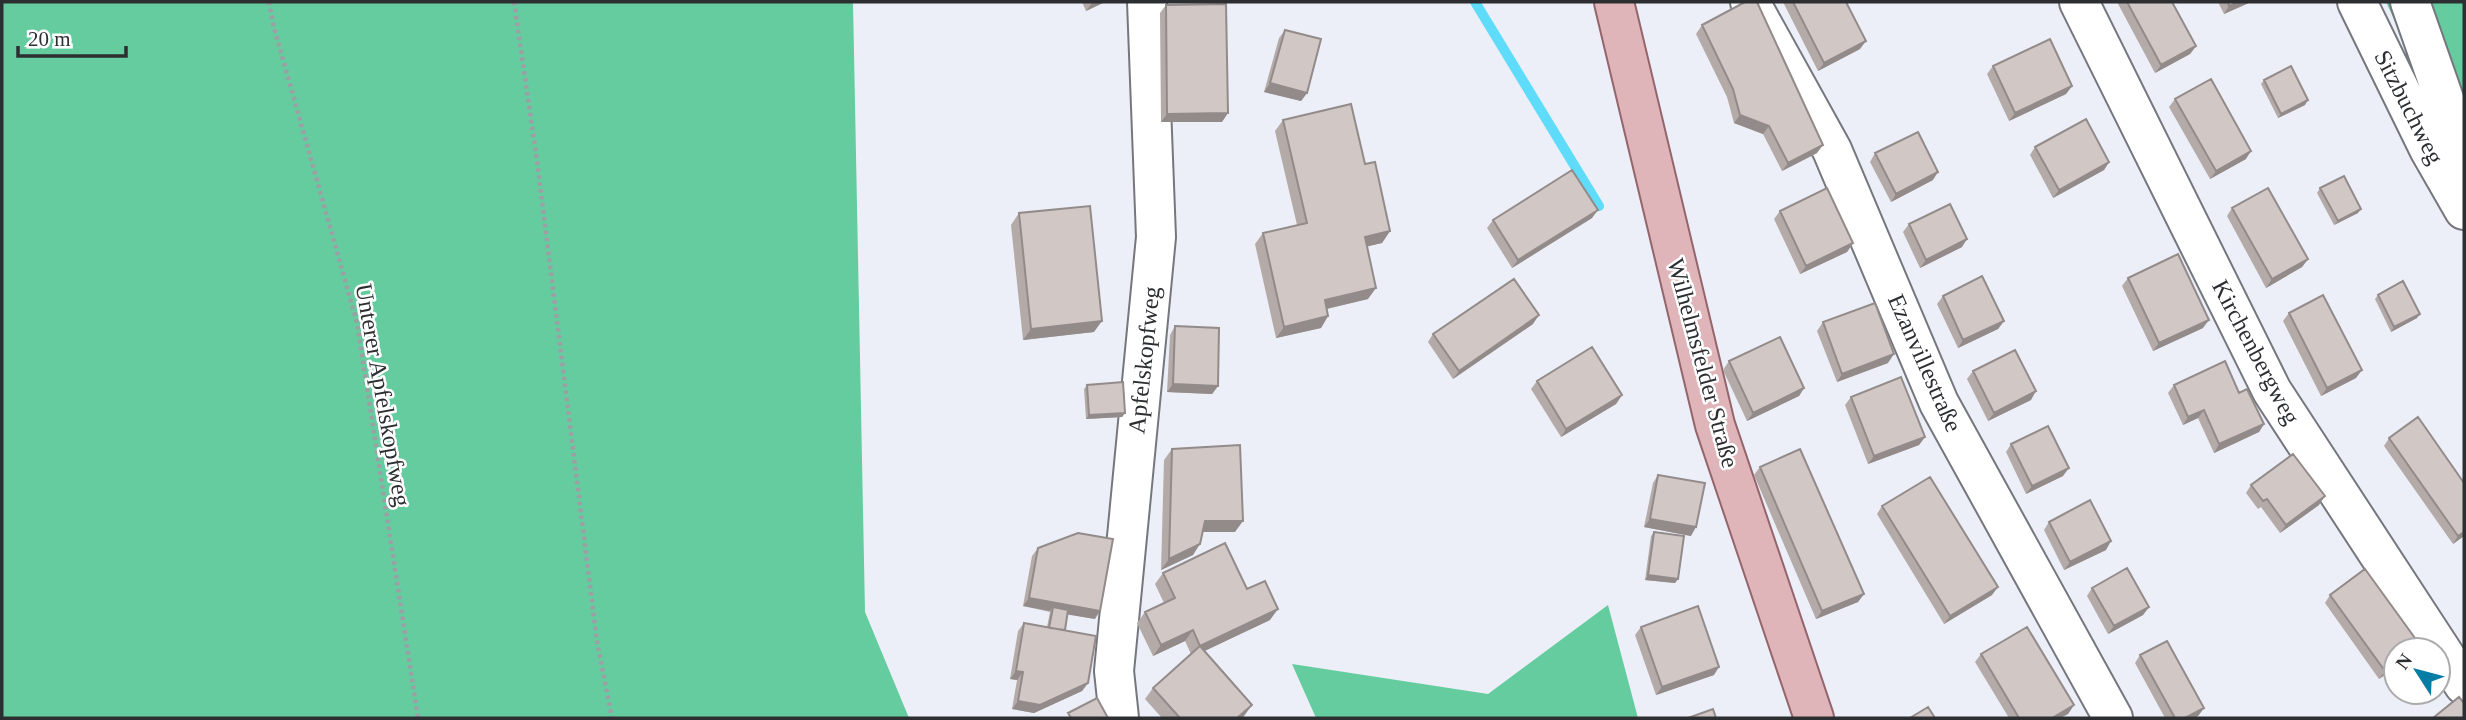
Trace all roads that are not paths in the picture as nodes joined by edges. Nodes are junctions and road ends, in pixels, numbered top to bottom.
1 (1147, 2) edge
2 (1614, 2) edge
3 (1750, 2) edge
4 (2079, 2) edge
5 (2357, 2) edge
6 (2410, 2) edge
7 (2464, 156) edge
8 (2464, 210) edge
9 (2464, 685) edge
10 (1119, 718) edge
11 (1814, 718) edge
12 (2113, 718) edge

1 - 10 street, Apfelskopfweg
2 - 11 main road, Wilhelmsfelder Straße
3 - 12 street, Ezanvillestraße
4 - 9 street, Kirchenbergweg
5 - 8 street, Sitzbuchweg
6 - 7 street

